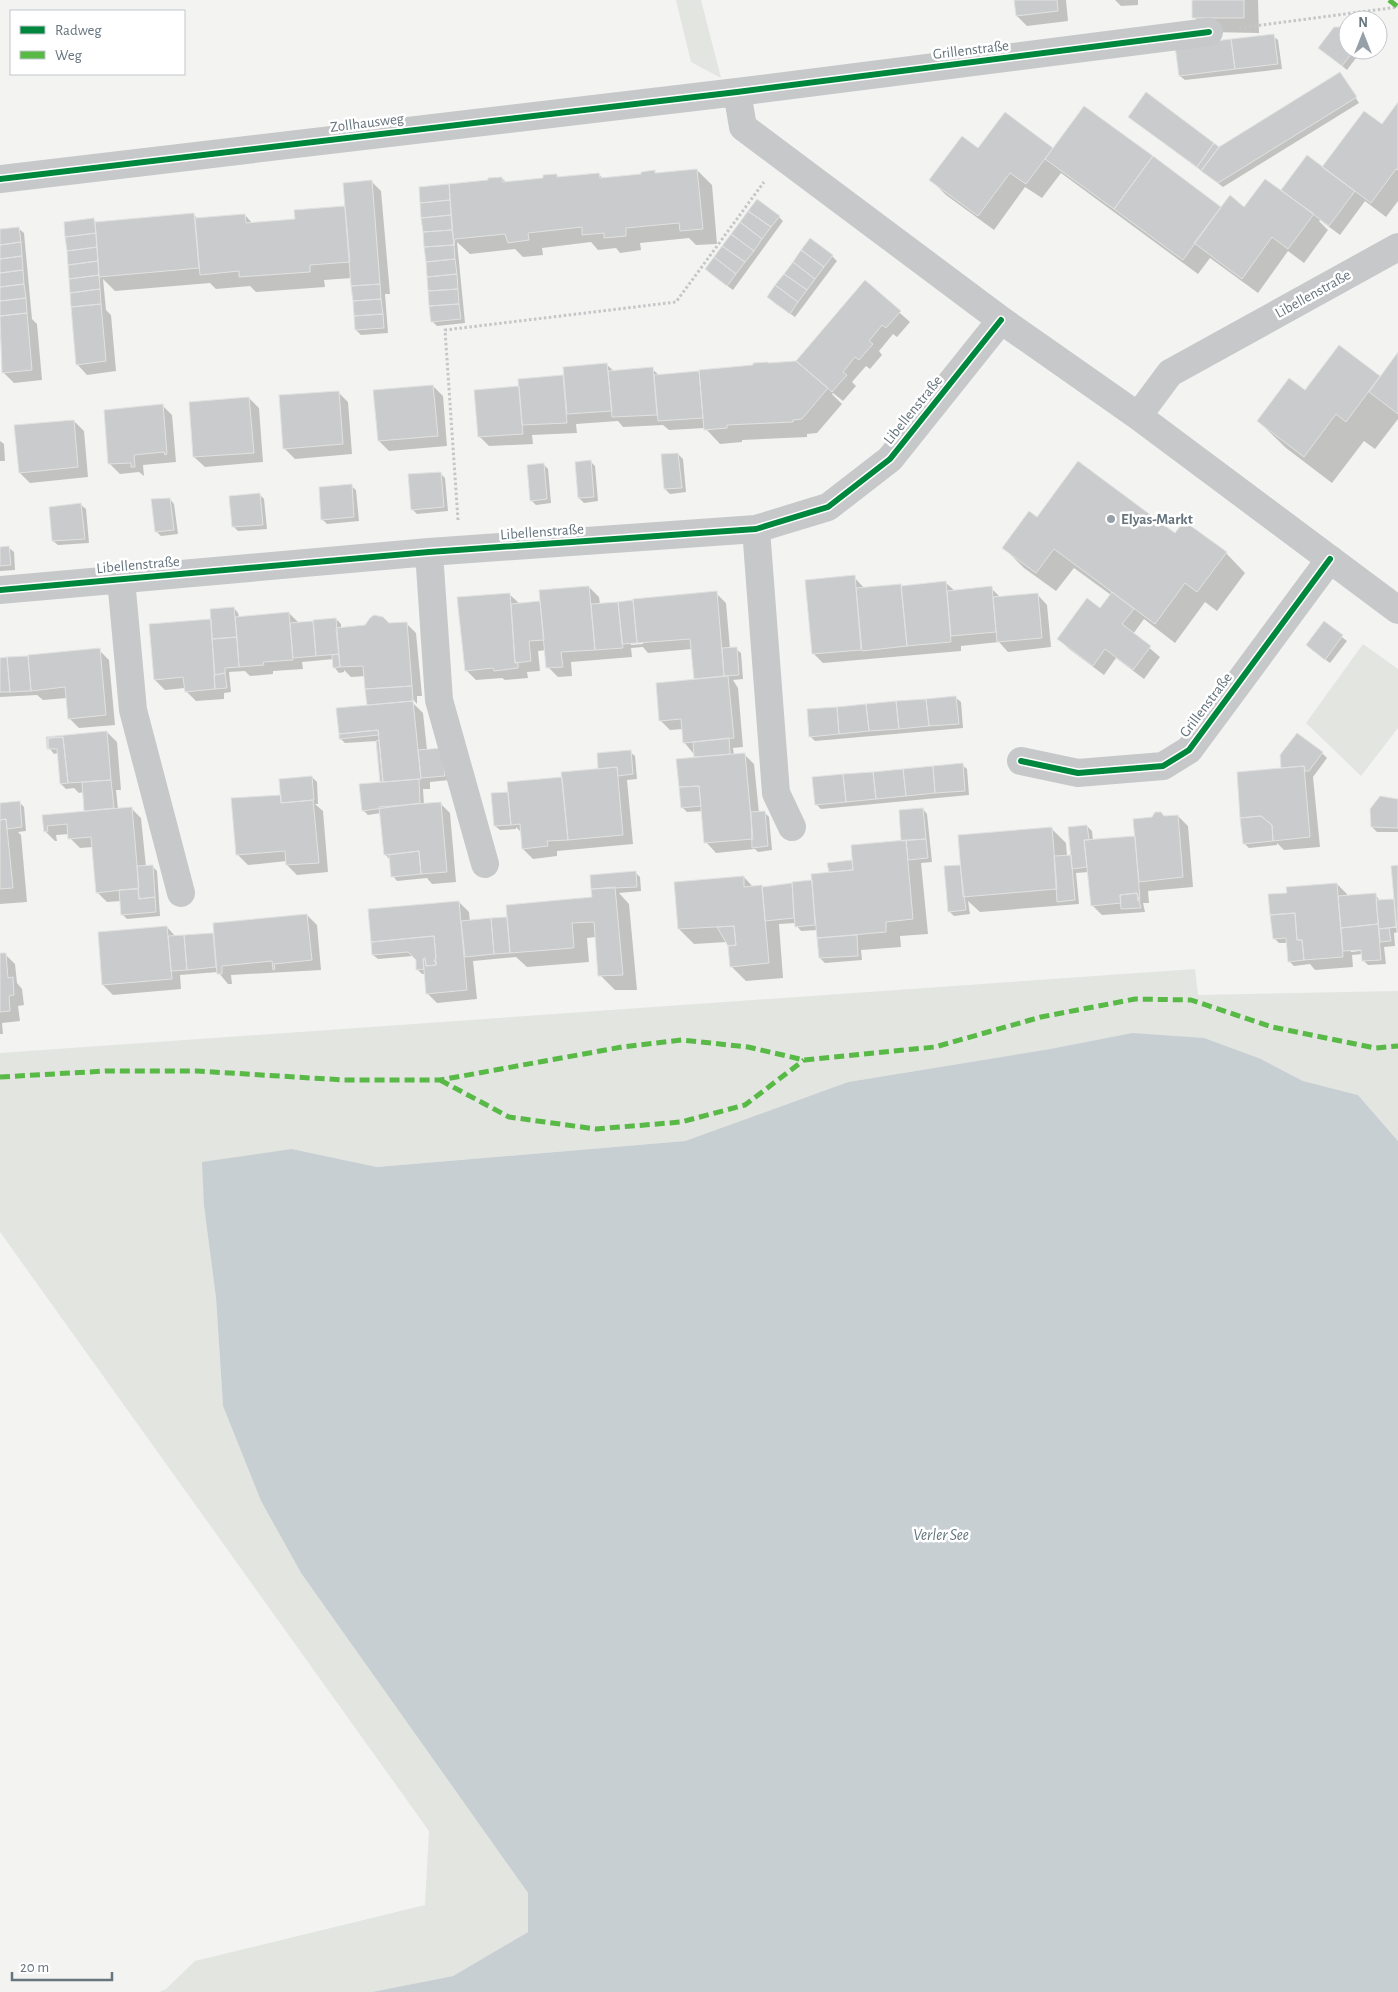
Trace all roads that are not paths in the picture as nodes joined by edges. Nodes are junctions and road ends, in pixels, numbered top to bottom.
1 (1209, 32) road end
2 (737, 92) junction
3 (0, 179) edge
4 (1398, 247) edge
5 (1001, 320) junction
6 (1138, 416) junction
7 (756, 529) junction
8 (429, 552) junction
9 (1330, 559) junction
10 (122, 579) junction
11 (0, 590) edge
12 (1398, 610) edge
13 (1021, 761) dead end
14 (792, 827) dead end
15 (485, 864) dead end
16 (181, 893) dead end

1 - 2 street, Grillenstraße
2 - 3 street, Zollhausweg
2 - 5 street
4 - 6 street, Libellenstraße
5 - 6 street
5 - 7 street, Libellenstraße
6 - 9 street
7 - 8 street, Libellenstraße
7 - 14 street
8 - 10 street, Libellenstraße
8 - 15 street
9 - 12 street
9 - 13 street, Grillenstraße
10 - 11 street, Libellenstraße
10 - 16 street, Libellenstraße

